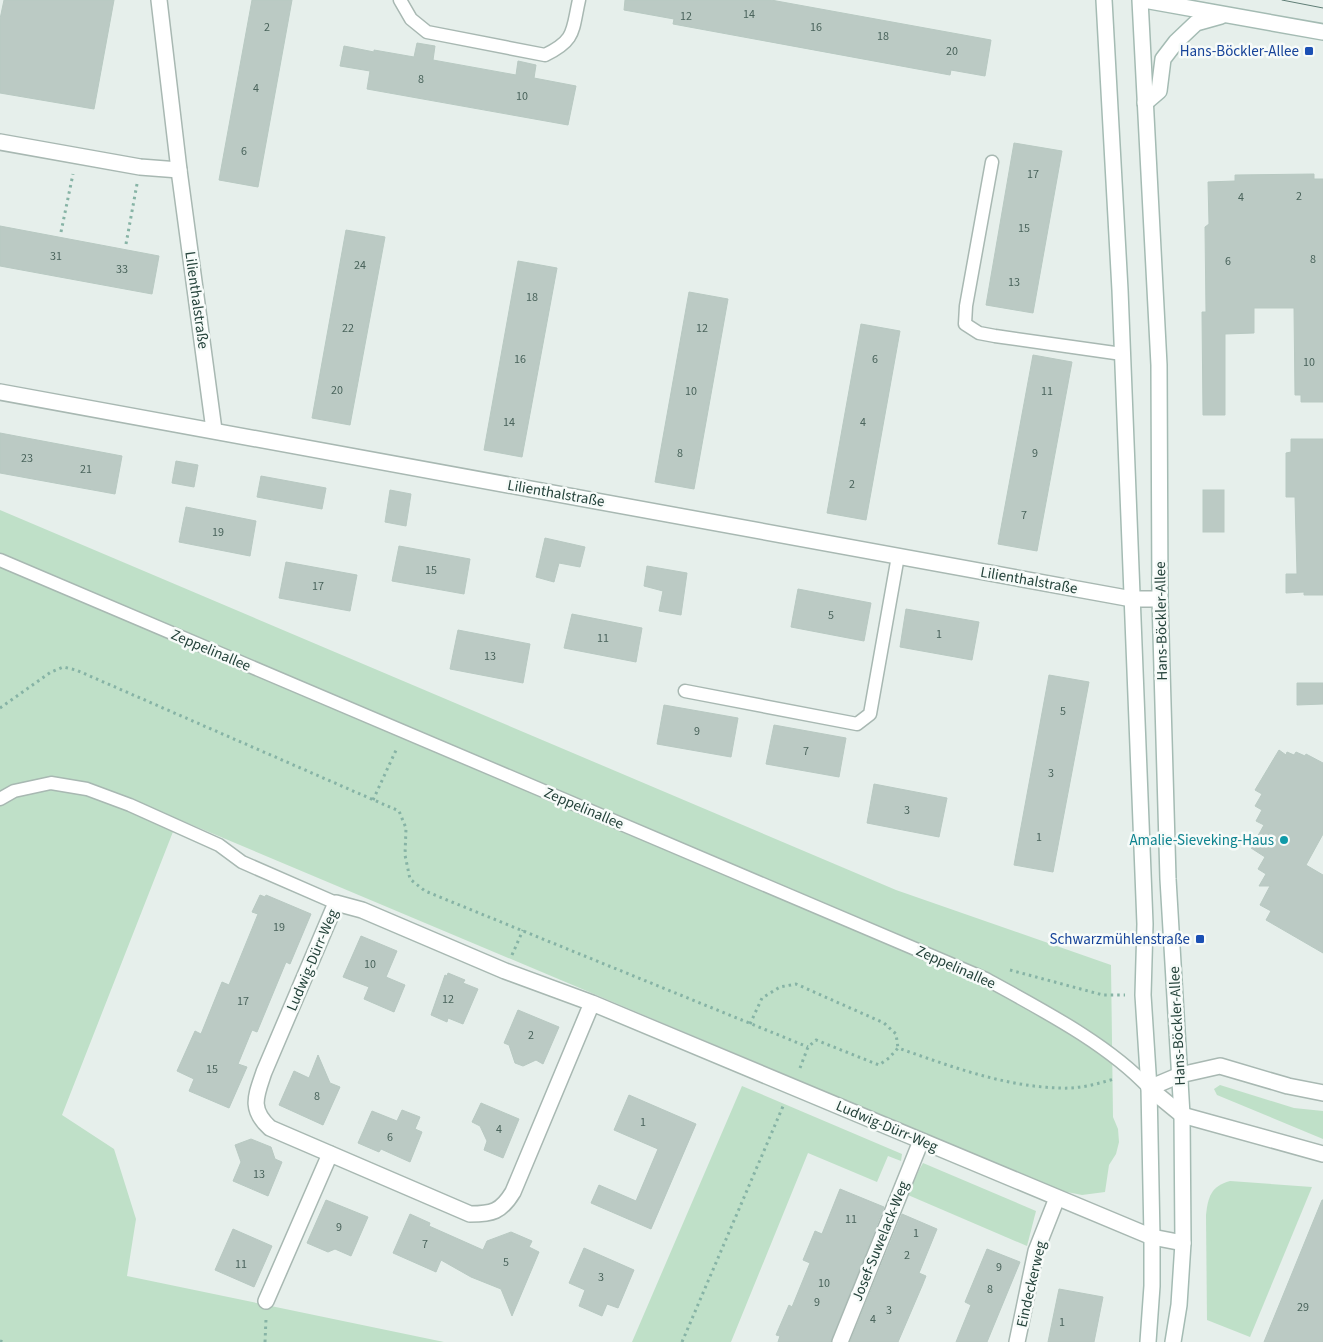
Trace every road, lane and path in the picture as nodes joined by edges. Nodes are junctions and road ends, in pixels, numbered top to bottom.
1 (159, 0) edge
2 (400, 0) edge
3 (580, 0) edge
4 (1104, 0) edge
5 (1140, 0) edge
6 (1144, 0) edge
7 (1223, 15) junction
8 (1323, 32) edge
9 (1145, 103) junction
10 (0, 142) edge
11 (76, 155) junction
12 (992, 162) dead end
13 (140, 166) junction
14 (179, 170) junction
15 (61, 232) dead end
16 (126, 244) dead end
17 (1122, 354) junction
18 (0, 392) edge
19 (214, 430) junction
20 (898, 556) junction
21 (0, 560) edge
22 (1132, 599) junction
23 (1160, 599) junction
24 (685, 691) dead end
25 (0, 708) edge
26 (404, 732) junction
27 (0, 799) edge
28 (373, 800) junction
29 (336, 902) junction
30 (524, 930) junction
31 (505, 971) junction
32 (986, 979) junction
33 (1143, 995) junction
34 (592, 1003) junction
35 (750, 1024) junction
36 (808, 1047) junction
37 (898, 1048) junction
38 (1135, 1072) junction
39 (1180, 1075) junction
40 (792, 1086) junction
41 (1149, 1088) junction
42 (1323, 1093) edge
43 (1182, 1115) junction
44 (921, 1141) junction
45 (330, 1154) junction
46 (1323, 1154) edge
47 (1057, 1198) junction
48 (1152, 1237) junction
49 (1184, 1243) junction
50 (266, 1301) dead end
51 (682, 1342) edge
52 (840, 1342) edge
53 (1017, 1342) edge
54 (1148, 1342) edge
55 (1173, 1342) edge

1 - 14 street, Lilienthalstraße
2 - 3 lane
4 - 17 street, Hans-Böckler-Allee
5 - 9 street, Hans-Böckler-Allee
6 - 7 street
7 - 8 street
7 - 9 street
9 - 23 street, Hans-Böckler-Allee
10 - 11 street
11 - 13 street
11 - 15 path
12 - 17 lane
13 - 14 street
13 - 16 path
14 - 19 street, Lilienthalstraße
17 - 22 street, Hans-Böckler-Allee
18 - 19 street, Lilienthalstraße
19 - 20 street, Lilienthalstraße
20 - 22 street, Lilienthalstraße
20 - 24 lane
21 - 26 lane, Zeppelinallee
22 - 23 street, Lilienthalstraße
22 - 33 street, Hans-Böckler-Allee
23 - 39 street, Hans-Böckler-Allee
25 - 28 path
26 - 28 path
26 - 32 lane, Zeppelinallee
27 - 29 lane
28 - 30 path
29 - 31 street, Ludwig-Dürr-Weg
29 - 45 street, Ludwig-Dürr-Weg
30 - 31 path
30 - 35 path
31 - 34 street, Ludwig-Dürr-Weg
32 - 33 path
32 - 38 lane, Zeppelinallee
33 - 41 street, Hans-Böckler-Allee
34 - 40 street, Ludwig-Dürr-Weg
34 - 45 street, Ludwig-Dürr-Weg
35 - 36 path
35 - 37 path
36 - 37 path
36 - 40 path
37 - 38 path
38 - 41 lane, Zeppelinallee
39 - 41 street
39 - 42 street
39 - 43 street, Hans-Böckler-Allee
40 - 44 street, Ludwig-Dürr-Weg
40 - 51 path
41 - 43 street, Zeppelinallee
41 - 48 street, Hans-Böckler-Allee
43 - 46 street, Zeppelinallee
43 - 49 street, Hans-Böckler-Allee
44 - 47 street, Ludwig-Dürr-Weg
44 - 52 street, Josef-Suwelack-Weg
45 - 50 street
47 - 48 street, Ludwig-Dürr-Weg
47 - 53 street, Eindeckerweg
48 - 49 street, Ludwig-Dürr-Weg
48 - 54 street
49 - 55 street

